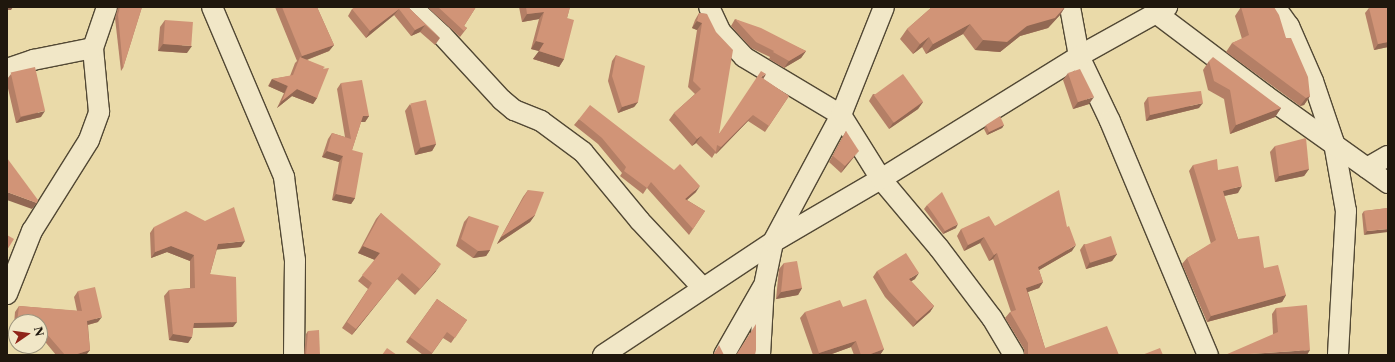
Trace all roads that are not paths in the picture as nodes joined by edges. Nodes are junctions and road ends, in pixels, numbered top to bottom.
1 (107, 7) edge
2 (212, 7) edge
3 (412, 7) edge
4 (709, 7) edge
5 (884, 7) edge
6 (1070, 7) edge
7 (1275, 7) edge
8 (1161, 10) edge
9 (93, 48) junction
10 (1079, 56) junction
11 (7, 69) edge
12 (841, 115) junction
13 (1334, 143) junction
14 (1388, 156) edge
15 (1367, 168) junction
16 (881, 179) junction
17 (1388, 183) edge
18 (774, 242) junction
19 (764, 286) junction
20 (703, 288) junction
21 (7, 294) edge
22 (294, 355) edge
23 (603, 355) edge
24 (724, 355) edge
25 (760, 355) edge
26 (1014, 355) edge
27 (1208, 355) edge
28 (1338, 355) edge

1 - 9 street
2 - 22 street
3 - 20 street
4 - 12 street
5 - 12 street
6 - 10 street
7 - 13 street
8 - 10 street
8 - 13 street
9 - 11 street
9 - 21 street
10 - 16 street
10 - 27 street
12 - 16 street
12 - 18 street
13 - 15 street
13 - 28 street
14 - 15 street
15 - 17 street
16 - 18 street
16 - 26 street
18 - 19 street
18 - 20 street
19 - 24 street
19 - 25 street
20 - 23 street

